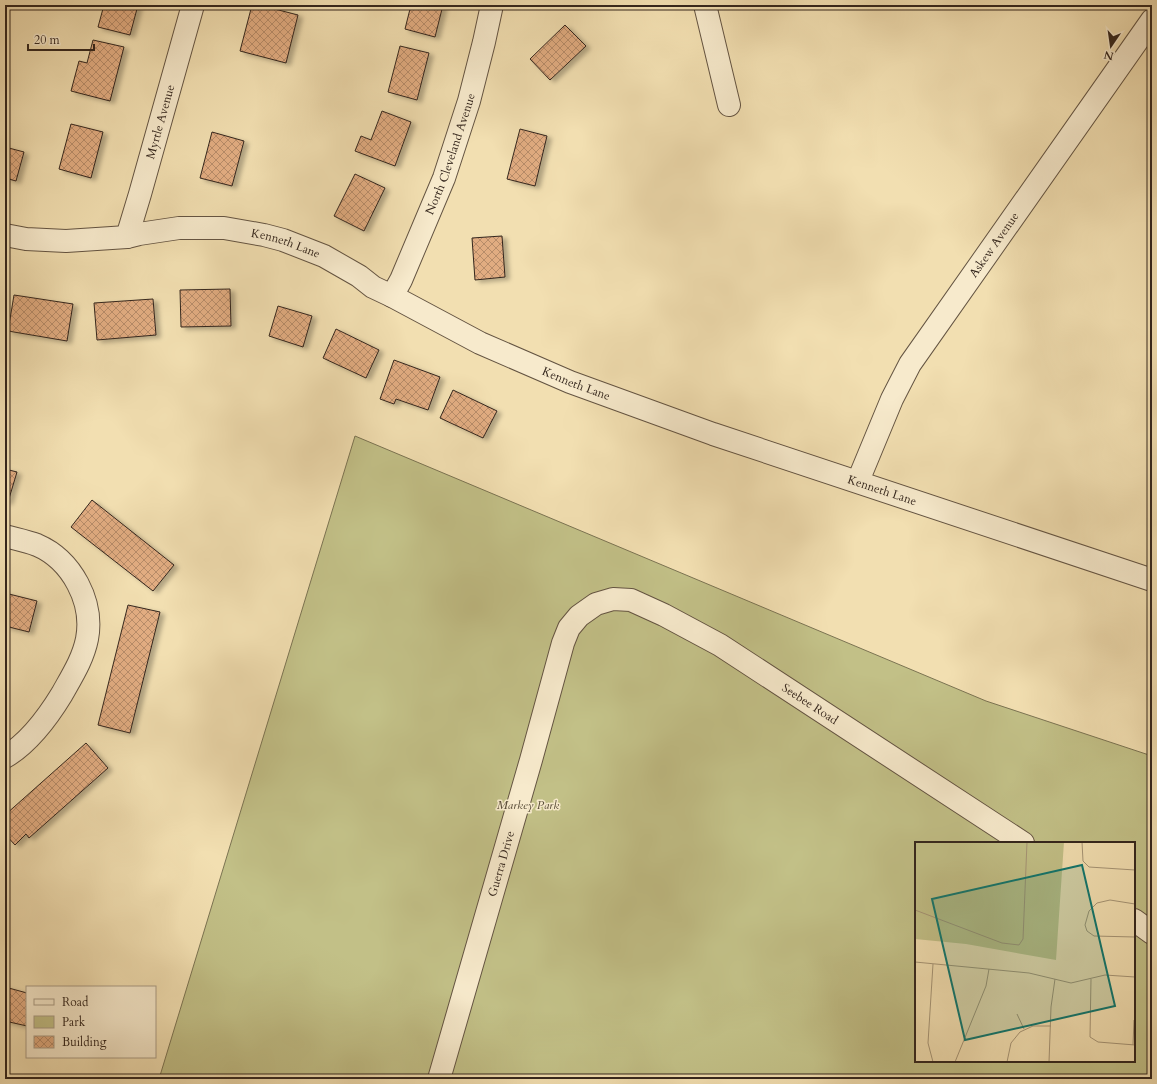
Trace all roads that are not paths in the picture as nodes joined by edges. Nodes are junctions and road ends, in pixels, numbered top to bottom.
1 (193, 5) edge
2 (492, 5) edge
3 (705, 5) edge
4 (1152, 20) edge
5 (730, 105) dead end
6 (5, 235) edge
7 (127, 237) junction
8 (392, 296) junction
9 (858, 481) junction
10 (5, 536) edge
11 (1152, 580) edge
12 (587, 610) joint
13 (5, 757) edge
14 (1021, 842) edge
15 (1135, 921) edge
16 (1152, 933) edge
17 (439, 1079) edge

1 - 7 street, Myrtle Avenue
2 - 8 street, North Cleveland Avenue
3 - 5 street
4 - 9 street, Askew Avenue
6 - 7 street, Kenneth Lane
7 - 8 street, Kenneth Lane
8 - 9 street, Kenneth Lane
9 - 11 street, Kenneth Lane
10 - 13 street
12 - 14 street, Seebee Road
12 - 17 street, Guerra Drive
15 - 16 street

